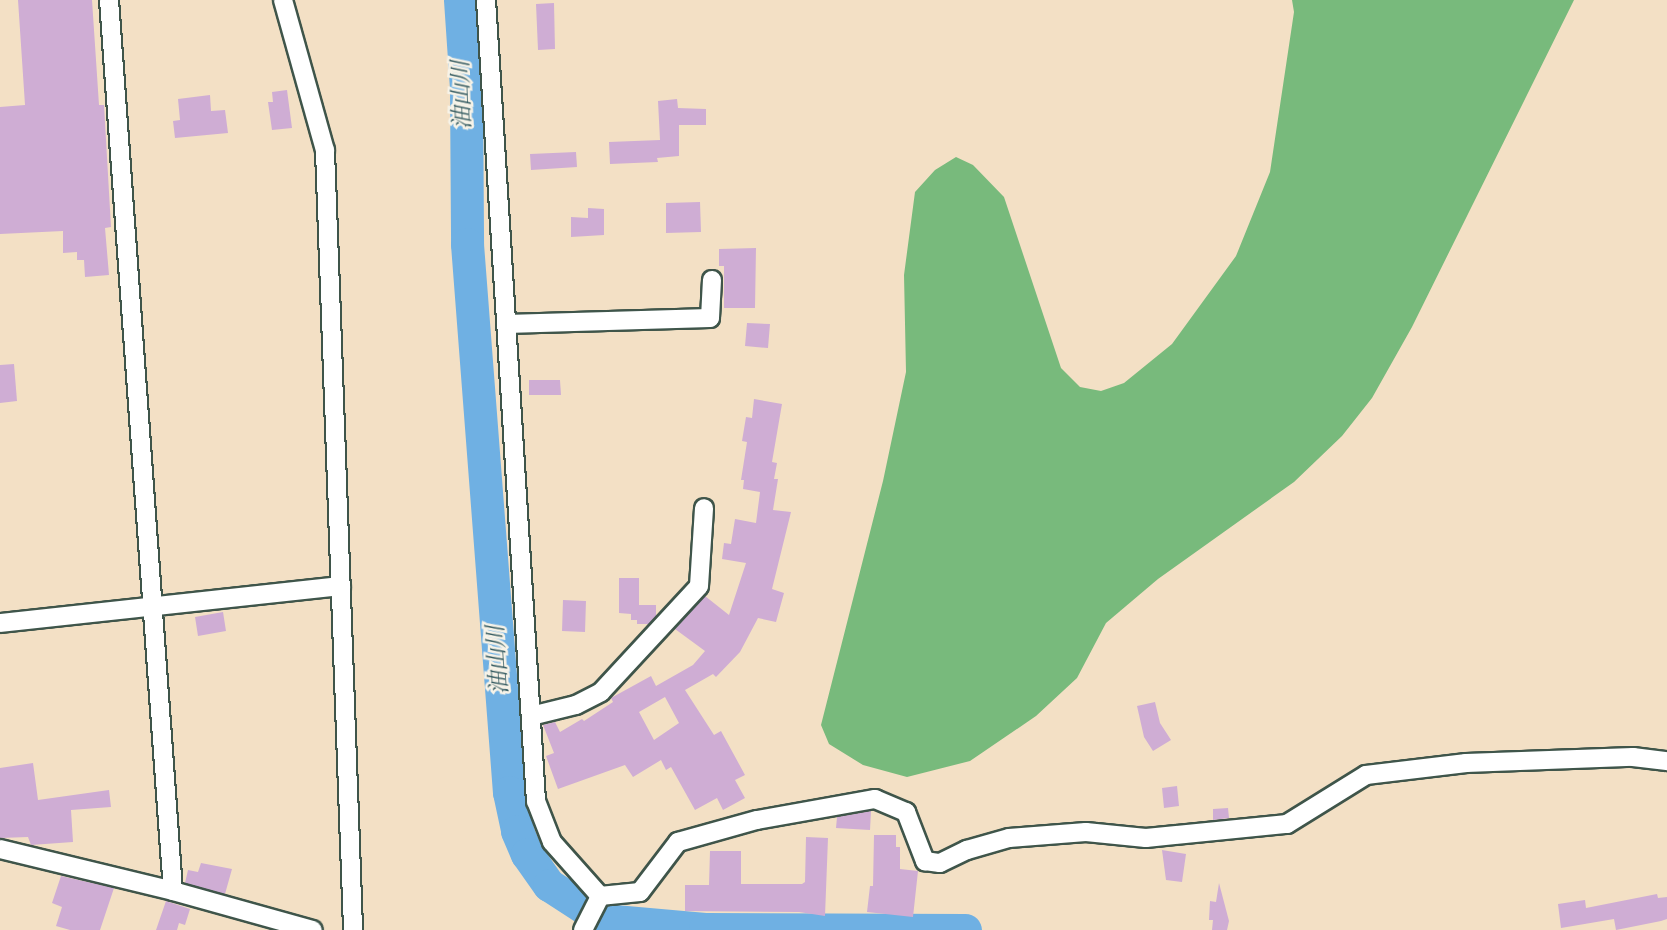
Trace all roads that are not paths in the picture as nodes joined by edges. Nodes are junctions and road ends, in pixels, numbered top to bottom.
1 (109, 0) edge
2 (283, 0) edge
3 (486, 0) edge
4 (712, 280) dead end
5 (506, 324) junction
6 (704, 508) dead end
7 (341, 586) junction
8 (154, 607) junction
9 (0, 623) edge
10 (531, 716) junction
11 (1667, 761) edge
12 (0, 849) edge
13 (173, 891) junction
14 (600, 896) junction
15 (313, 930) edge
16 (354, 930) edge
17 (583, 930) edge

1 - 8 street
2 - 7 street
3 - 5 street
4 - 5 street
5 - 10 street
6 - 10 street
7 - 8 street
7 - 16 street
8 - 9 street
8 - 13 street
10 - 14 street
11 - 14 street
12 - 13 street
13 - 15 street
14 - 17 street

